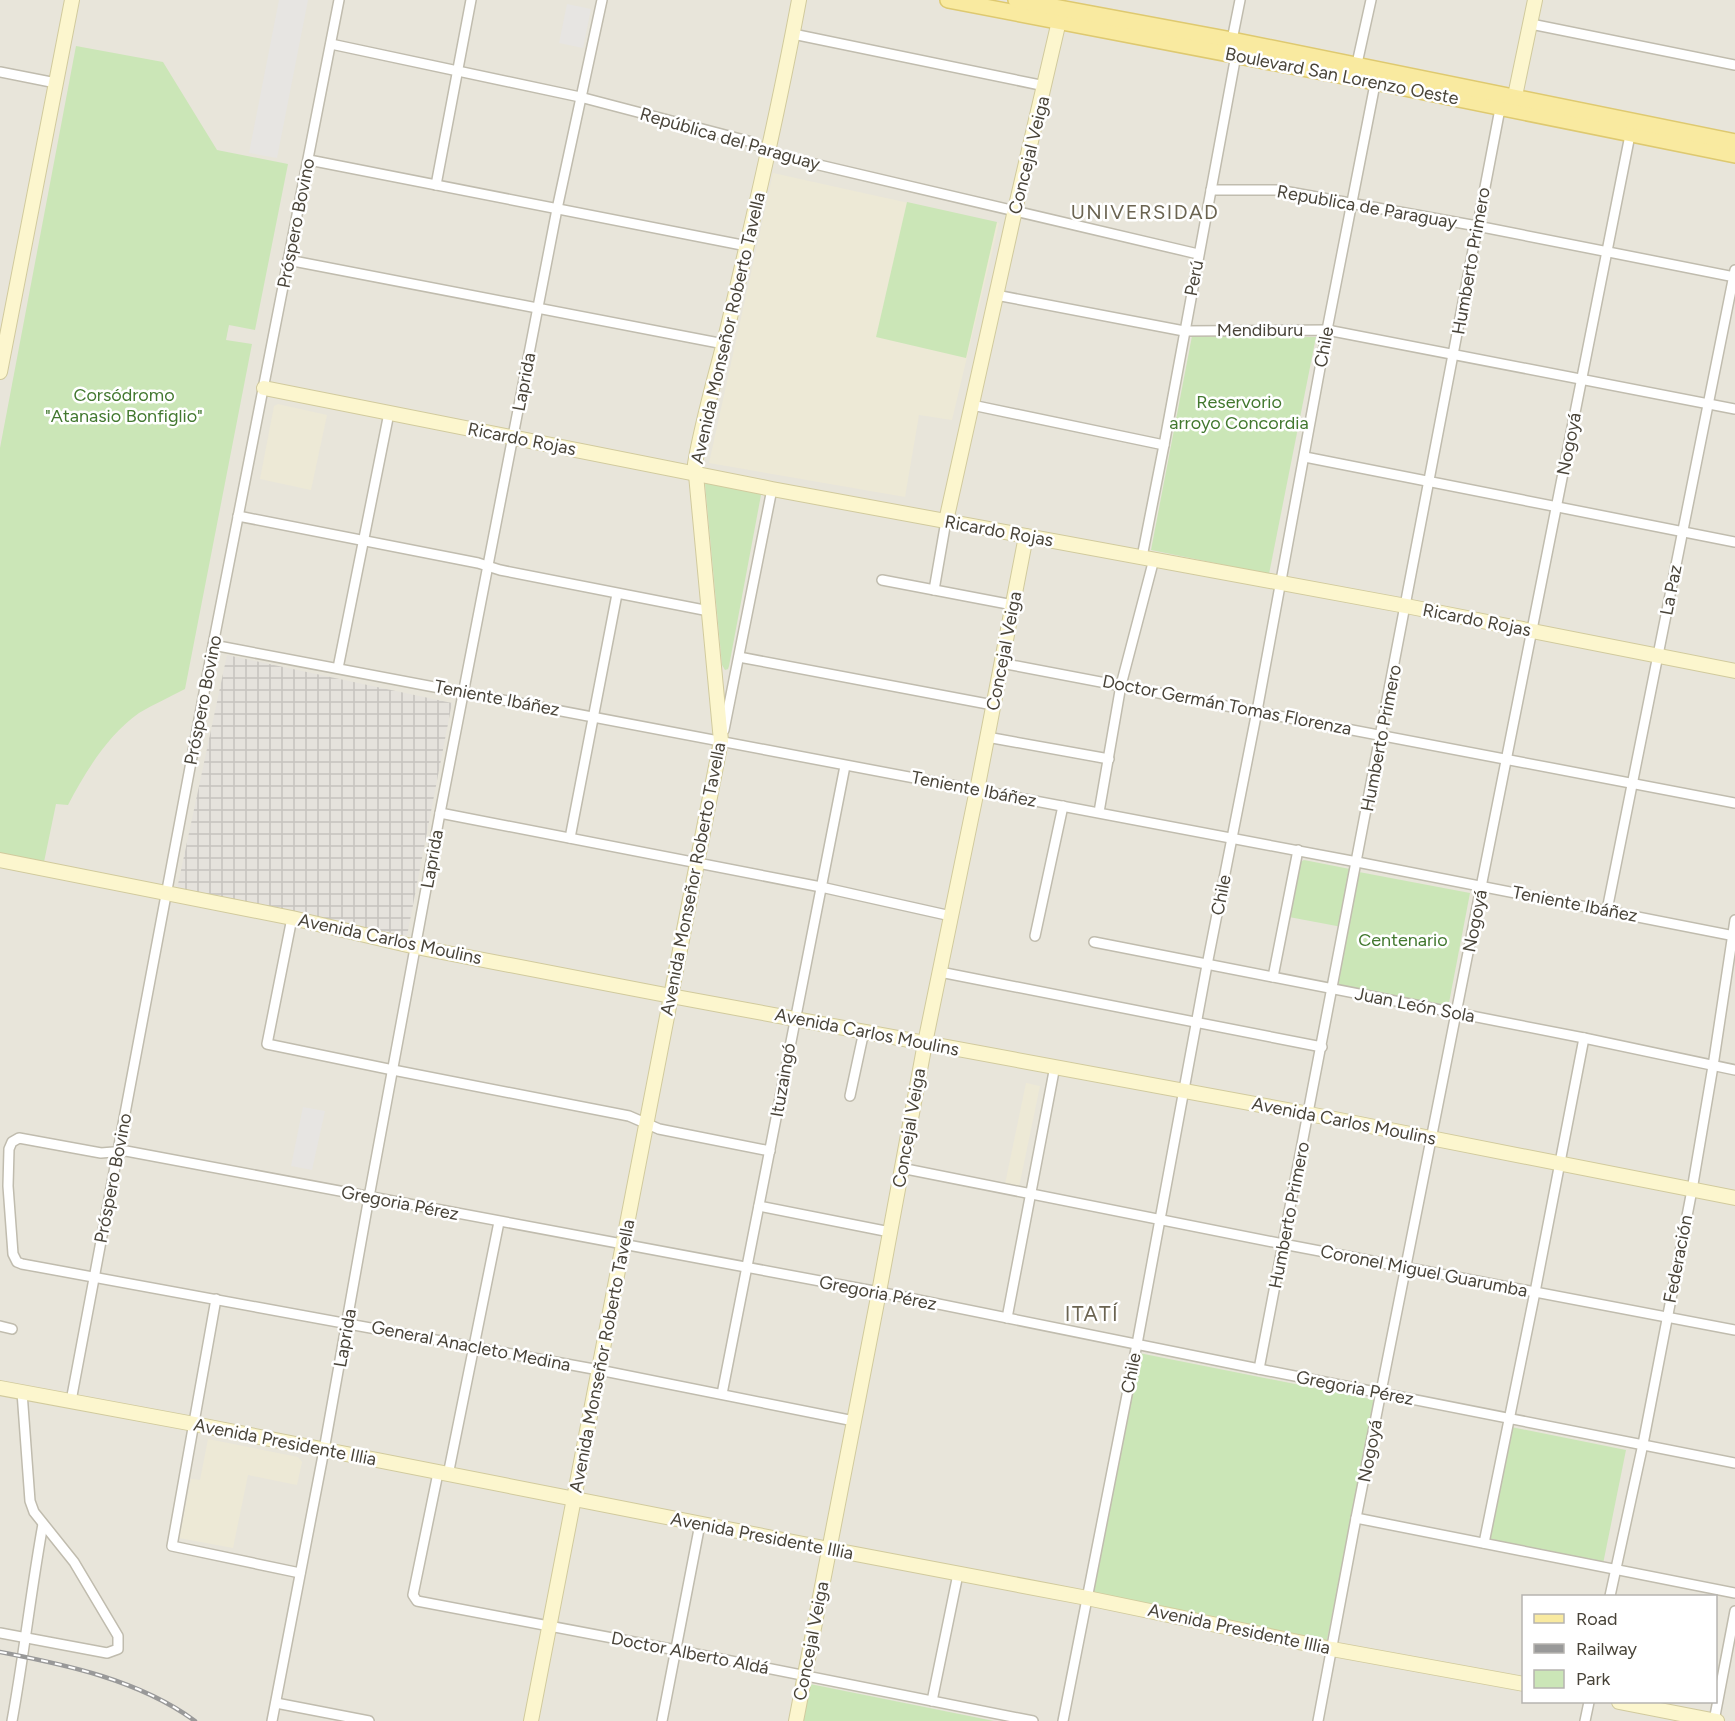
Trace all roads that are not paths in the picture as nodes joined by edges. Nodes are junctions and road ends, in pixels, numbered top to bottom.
1 (72, 0) edge
2 (339, 0) edge
3 (471, 0) edge
4 (602, 0) edge
5 (799, 0) edge
6 (948, 0) edge
7 (1016, 0) edge
8 (1240, 0) edge
9 (1371, 0) edge
10 (1535, 0) edge
11 (1058, 9) edge
12 (1531, 24) junction
13 (793, 34) junction
14 (331, 44) junction
15 (1234, 48) junction
16 (1735, 65) edge
17 (458, 71) junction
18 (1355, 71) junction
19 (0, 72) edge
20 (1377, 76) junction
21 (56, 83) junction
22 (1045, 87) junction
23 (580, 96) junction
24 (1515, 96) junction
25 (1503, 108) junction
26 (1632, 128) junction
27 (1735, 142) edge
28 (768, 153) junction
29 (1735, 155) edge
30 (309, 160) junction
31 (436, 185) junction
32 (1211, 190) junction
33 (1351, 204) junction
34 (557, 209) junction
35 (1015, 210) junction
36 (1477, 226) junction
37 (747, 246) junction
38 (1606, 253) junction
39 (1198, 254) junction
40 (288, 260) junction
41 (1735, 275) edge
42 (996, 296) junction
43 (538, 308) junction
44 (1328, 330) junction
45 (1184, 331) junction
46 (3, 336) edge
47 (724, 344) junction
48 (1454, 353) junction
49 (0, 372) edge
50 (1582, 379) junction
51 (264, 388) junction
52 (1709, 404) junction
53 (972, 405) junction
54 (1735, 409) edge
55 (389, 413) junction
56 (514, 437) junction
57 (1164, 445) junction
58 (1305, 457) junction
59 (696, 474) junction
60 (1429, 481) junction
61 (772, 489) junction
62 (1557, 506) junction
63 (238, 516) junction
64 (946, 522) junction
65 (1683, 531) junction
66 (1026, 536) junction
67 (363, 540) junction
68 (1735, 542) edge
69 (1148, 558) junction
70 (488, 567) junction
71 (882, 580) dead end
72 (1281, 583) junction
73 (934, 590) junction
74 (617, 594) junction
75 (1013, 605) junction
76 (1406, 606) junction
77 (709, 611) junction
78 (1532, 631) junction
79 (213, 645) junction
80 (1659, 656) junction
81 (739, 657) junction
82 (1001, 663) junction
83 (338, 668) junction
84 (1735, 671) edge
85 (1121, 685) junction
86 (464, 692) junction
87 (993, 705) junction
88 (1257, 711) junction
89 (593, 717) junction
90 (1382, 735) junction
91 (987, 737) junction
92 (721, 741) junction
93 (1109, 759) junction
94 (1507, 759) junction
95 (845, 766) junction
96 (1633, 783) junction
97 (977, 789) junction
98 (1735, 803) edge
99 (1063, 806) junction
100 (1099, 812) junction
101 (440, 813) junction
102 (570, 838) junction
103 (1232, 839) junction
104 (1298, 850) junction
105 (0, 860) edge
106 (697, 862) junction
107 (1357, 862) junction
108 (1482, 886) junction
109 (821, 887) junction
110 (167, 893) junction
111 (1607, 910) junction
112 (951, 916) junction
113 (291, 918) junction
114 (1735, 920) edge
115 (1734, 935) edge
116 (1035, 936) dead end
117 (1094, 942) dead end
118 (416, 947) junction
119 (1207, 965) junction
120 (940, 972) junction
121 (1273, 977) junction
122 (1332, 988) junction
123 (671, 996) junction
124 (1456, 1013) junction
125 (795, 1018) junction
126 (1197, 1023) junction
127 (864, 1031) junction
128 (1584, 1038) junction
129 (925, 1043) junction
130 (1322, 1047) junction
131 (1055, 1066) junction
132 (1713, 1066) junction
133 (1735, 1070) edge
134 (393, 1071) junction
135 (1184, 1091) junction
136 (850, 1096) dead end
137 (1308, 1114) junction
138 (646, 1123) junction
139 (1432, 1138) junction
140 (770, 1151) junction
141 (118, 1152) junction
142 (1560, 1163) junction
143 (901, 1168) junction
144 (1692, 1190) junction
145 (1031, 1195) junction
146 (369, 1197) junction
147 (1735, 1198) edge
148 (759, 1206) junction
149 (1160, 1220) junction
150 (499, 1222) junction
151 (890, 1232) junction
152 (1283, 1244) junction
153 (624, 1245) junction
154 (17, 1262) joint
155 (747, 1268) junction
156 (1406, 1268) junction
157 (95, 1277) junction
158 (879, 1292) junction
159 (1535, 1292) junction
160 (216, 1299) junction
161 (1667, 1317) junction
162 (1007, 1318) junction
163 (347, 1323) junction
164 (0, 1326) edge
165 (12, 1329) dead end
166 (1735, 1330) edge
167 (1137, 1344) junction
168 (475, 1347) junction
169 (1259, 1369) junction
170 (599, 1370) junction
171 (0, 1388) edge
172 (22, 1392) junction
173 (1381, 1393) junction
174 (722, 1394) junction
175 (71, 1401) junction
176 (1509, 1418) junction
177 (854, 1421) junction
178 (194, 1424) junction
179 (1643, 1444) junction
180 (324, 1450) junction
181 (1735, 1463) edge
182 (443, 1474) junction
183 (574, 1499) junction
184 (1356, 1518) junction
185 (43, 1524) junction
186 (700, 1524) junction
187 (1484, 1543) junction
188 (829, 1549) junction
189 (1616, 1569) junction
190 (300, 1573) junction
191 (958, 1574) junction
192 (1735, 1593) edge
193 (1610, 1595) edge
194 (1087, 1598) junction
195 (1735, 1611) edge
196 (550, 1625) junction
197 (0, 1633) edge
198 (24, 1638) junction
199 (1332, 1649) junction
200 (676, 1650) junction
201 (804, 1676) junction
202 (1522, 1684) edge
203 (932, 1701) junction
204 (276, 1703) junction
205 (1589, 1703) edge
206 (1629, 1703) edge
207 (12, 1721) edge
208 (272, 1721) edge
209 (369, 1721) edge
210 (531, 1721) edge
211 (662, 1721) edge
212 (796, 1721) edge
213 (1033, 1721) edge
214 (1063, 1721) edge
215 (1318, 1721) edge
216 (1585, 1721) edge
217 (1715, 1721) edge

1 - 21 street
2 - 14 street, Próspero Bovino
3 - 17 street
4 - 23 street, Laprida
5 - 13 street, Avenida Monseñor Roberto Tavella
6 - 11 main road, Boulevard San Lorenzo Oeste
7 - 11 main road, Boulevard San Lorenzo Oeste
8 - 15 street, Perú
9 - 18 street
10 - 12 street
11 - 15 main road, Boulevard San Lorenzo Oeste
11 - 22 street, Concejal Veiga
12 - 16 street
12 - 24 street
13 - 22 street
13 - 28 street, Avenida Monseñor Roberto Tavella
14 - 17 street, República del Paraguay
14 - 30 street, Próspero Bovino
15 - 18 main road, Boulevard San Lorenzo Oeste
15 - 32 street, Perú
17 - 23 street, República del Paraguay
17 - 31 street
18 - 20 main road, Boulevard San Lorenzo Oeste
19 - 21 street
20 - 24 main road, Boulevard San Lorenzo Oeste
20 - 25 main road, Boulevard San Lorenzo Oeste
20 - 33 street, Chile
21 - 46 street
22 - 35 street, Concejal Veiga
23 - 28 street, República del Paraguay
23 - 34 street, Laprida
24 - 25 street
24 - 26 main road, Boulevard San Lorenzo Oeste
25 - 26 main road, Boulevard San Lorenzo Oeste
25 - 36 street, Humberto Primero
26 - 27 main road, Boulevard San Lorenzo Oeste
26 - 29 main road, Boulevard San Lorenzo Oeste
26 - 38 street, Nogoyá
28 - 35 street, República del Paraguay
28 - 37 street, Avenida Monseñor Roberto Tavella
30 - 31 street
30 - 40 street, Próspero Bovino
31 - 34 street
32 - 33 street, Republica de Paraguay
32 - 39 street, Perú
33 - 36 street, Republica de Paraguay
33 - 44 street, Chile
34 - 37 street
34 - 43 street, Laprida
35 - 39 street, República del Paraguay
35 - 42 street, Concejal Veiga
36 - 38 street, Republica de Paraguay
36 - 48 street, Humberto Primero
37 - 47 street, Avenida Monseñor Roberto Tavella
38 - 41 street, Republica de Paraguay
38 - 50 street, Nogoyá
39 - 45 street, Perú
40 - 43 street
40 - 51 street, Próspero Bovino
41 - 52 street, La Paz
42 - 45 street, Mendiburu
42 - 53 street, Concejal Veiga
43 - 47 street
43 - 56 street, Laprida
44 - 45 street, Mendiburu
44 - 48 street, Mendiburu
44 - 58 street, Chile
45 - 57 street, Perú
46 - 49 street
47 - 59 street, Avenida Monseñor Roberto Tavella
48 - 50 street, Mendiburu
48 - 60 street, Humberto Primero
50 - 52 street, Mendiburu
50 - 62 street, Nogoyá
51 - 55 street, Ricardo Rojas
51 - 63 street, Próspero Bovino
52 - 54 street, Mendiburu
52 - 65 street, La Paz
53 - 57 street
53 - 64 street, Concejal Veiga
55 - 56 street, Ricardo Rojas
55 - 67 street
56 - 59 street, Ricardo Rojas
56 - 70 street, Laprida
57 - 69 street, Perú
58 - 60 street
58 - 72 street, Chile
59 - 61 street, Ricardo Rojas
59 - 77 street, Avenida Monseñor Roberto Tavella
60 - 62 street
60 - 76 street, Humberto Primero
61 - 64 street, Ricardo Rojas
61 - 81 street
62 - 65 street
62 - 78 street, Nogoyá
63 - 67 street
63 - 79 street, Próspero Bovino
64 - 66 street, Ricardo Rojas
64 - 73 street
65 - 68 street
65 - 80 street, La Paz
66 - 69 street, Ricardo Rojas
66 - 75 street, Concejal Veiga
67 - 70 street
67 - 83 street
69 - 72 street, Ricardo Rojas
69 - 85 street, Perú
70 - 74 street
70 - 86 street, Laprida
71 - 73 street
72 - 76 street, Ricardo Rojas
72 - 88 street, Chile
73 - 75 street
74 - 77 street
74 - 89 street
75 - 82 street, Concejal Veiga
76 - 78 street, Ricardo Rojas
76 - 90 street, Humberto Primero
77 - 92 street, Avenida Monseñor Roberto Tavella
78 - 80 street, Ricardo Rojas
78 - 94 street, Nogoyá
79 - 83 street, Teniente Ibáñez
79 - 110 street, Próspero Bovino
80 - 84 street, Ricardo Rojas
80 - 96 street, La Paz
81 - 87 street
81 - 92 street
82 - 85 street, Doctor Germán Tomas Florenza
82 - 87 street, Concejal Veiga
83 - 86 street, Teniente Ibáñez
85 - 88 street, Doctor Germán Tomas Florenza
85 - 93 street, Perú
86 - 89 street, Teniente Ibáñez
86 - 101 street, Laprida
87 - 91 street, Concejal Veiga
88 - 90 street, Doctor Germán Tomas Florenza
88 - 103 street, Chile
89 - 92 street, Teniente Ibáñez
89 - 102 street
90 - 94 street, Doctor Germán Tomas Florenza
90 - 107 street, Humberto Primero
91 - 93 street
91 - 97 street, Concejal Veiga
92 - 95 street, Teniente Ibáñez
92 - 106 street, Avenida Monseñor Roberto Tavella
93 - 100 street, Perú
94 - 96 street, Doctor Germán Tomas Florenza
94 - 108 street, Nogoyá
95 - 97 street, Teniente Ibáñez
95 - 109 street, Ituzaingó
96 - 98 street, Doctor Germán Tomas Florenza
96 - 111 street, La Paz
97 - 99 street, Teniente Ibáñez
97 - 112 street, Concejal Veiga
99 - 100 street, Teniente Ibáñez
99 - 116 street
100 - 103 street, Teniente Ibáñez
101 - 102 street
101 - 118 street, Laprida
102 - 106 street
103 - 104 street, Teniente Ibáñez
103 - 119 street, Chile
104 - 107 street, Teniente Ibáñez
104 - 121 street
105 - 110 street, Avenida Carlos Moulins
106 - 109 street
106 - 123 street, Avenida Monseñor Roberto Tavella
107 - 108 street, Teniente Ibáñez
107 - 122 street, Humberto Primero
108 - 111 street, Teniente Ibáñez
108 - 124 street, Nogoyá
109 - 112 street
109 - 125 street, Ituzaingó
110 - 113 street, Avenida Carlos Moulins
110 - 141 street, Próspero Bovino
111 - 115 street, Teniente Ibáñez
112 - 120 street, Concejal Veiga
113 - 118 street, Avenida Carlos Moulins
113 - 134 street
114 - 115 street, Federación
115 - 132 street, Federación
117 - 119 street, Juan León Sola
118 - 123 street, Avenida Carlos Moulins
118 - 134 street, Laprida
119 - 121 street, Juan León Sola
119 - 126 street, Chile
120 - 126 street
120 - 129 street, Concejal Veiga
121 - 122 street, Juan León Sola
122 - 124 street, Juan León Sola
122 - 130 street, Humberto Primero
123 - 125 street, Avenida Carlos Moulins
123 - 138 street, Avenida Monseñor Roberto Tavella
124 - 128 street, Juan León Sola
124 - 139 street, Nogoyá
125 - 127 street, Avenida Carlos Moulins
125 - 140 street, Ituzaingó
126 - 130 street
126 - 135 street, Chile
127 - 129 street, Avenida Carlos Moulins
127 - 136 street
128 - 132 street, Juan León Sola
128 - 142 street
129 - 131 street, Avenida Carlos Moulins
129 - 143 street, Concejal Veiga
130 - 137 street, Humberto Primero
131 - 135 street, Avenida Carlos Moulins
131 - 145 street
132 - 133 street, Juan León Sola
132 - 144 street, Federación
134 - 138 street
134 - 146 street, Laprida
135 - 137 street, Avenida Carlos Moulins
135 - 149 street, Chile
137 - 139 street, Avenida Carlos Moulins
137 - 152 street, Humberto Primero
138 - 140 street
138 - 153 street, Avenida Monseñor Roberto Tavella
139 - 142 street, Avenida Carlos Moulins
139 - 156 street, Nogoyá
140 - 148 street, Ituzaingó
141 - 146 street, Gregoria Pérez
141 - 154 street, Gregoria Pérez
141 - 157 street, Próspero Bovino
142 - 144 street, Avenida Carlos Moulins
142 - 159 street
143 - 145 street, Coronel Miguel Guarumba
143 - 151 street, Concejal Veiga
144 - 147 street, Avenida Carlos Moulins
144 - 161 street, Federación
145 - 149 street, Coronel Miguel Guarumba
145 - 162 street
146 - 150 street, Gregoria Pérez
146 - 163 street, Laprida
148 - 151 street
148 - 155 street, Ituzaingó
149 - 152 street, Coronel Miguel Guarumba
149 - 167 street, Chile
150 - 153 street, Gregoria Pérez
150 - 168 street
151 - 158 street, Concejal Veiga
152 - 156 street, Coronel Miguel Guarumba
152 - 169 street, Humberto Primero
153 - 155 street, Gregoria Pérez
153 - 170 street, Avenida Monseñor Roberto Tavella
154 - 157 street, General Anacleto Medina
155 - 158 street, Gregoria Pérez
155 - 174 street, Ituzaingó
156 - 159 street, Coronel Miguel Guarumba
156 - 173 street, Nogoyá
157 - 160 street, General Anacleto Medina
157 - 175 street, Próspero Bovino
158 - 162 street, Gregoria Pérez
158 - 177 street, Concejal Veiga
159 - 161 street, Coronel Miguel Guarumba
159 - 176 street
160 - 163 street, General Anacleto Medina
160 - 178 street
161 - 166 street, Coronel Miguel Guarumba
161 - 179 street, Federación
162 - 167 street, Gregoria Pérez
163 - 168 street, General Anacleto Medina
163 - 180 street, Laprida
164 - 165 street
167 - 169 street, Gregoria Pérez
167 - 194 street, Chile
168 - 170 street, General Anacleto Medina
168 - 182 street
169 - 173 street, Gregoria Pérez
170 - 174 street, General Anacleto Medina
170 - 183 street, Avenida Monseñor Roberto Tavella
171 - 172 street, Avenida Presidente Illia
172 - 175 street, Avenida Presidente Illia
172 - 185 street
173 - 176 street, Gregoria Pérez
173 - 184 street, Nogoyá
174 - 177 street, General Anacleto Medina
175 - 178 street, Avenida Presidente Illia
176 - 179 street, Gregoria Pérez
176 - 187 street
177 - 188 street, Concejal Veiga
178 - 180 street, Avenida Presidente Illia
178 - 190 street
179 - 181 street, Gregoria Pérez
179 - 189 street, Federación
180 - 182 street, Avenida Presidente Illia
180 - 190 street, Laprida
182 - 183 street, Avenida Presidente Illia
182 - 196 street, Doctor Alberto Aldá
183 - 186 street, Avenida Presidente Illia
183 - 196 street, Avenida Monseñor Roberto Tavella
184 - 187 street
184 - 199 street, Nogoyá
185 - 198 street
185 - 198 street
186 - 188 street, Avenida Presidente Illia
186 - 200 street
187 - 189 street
188 - 191 street, Avenida Presidente Illia
188 - 201 street, Concejal Veiga
189 - 192 street
189 - 193 street, Federación
190 - 204 street, Laprida
191 - 194 street, Avenida Presidente Illia
191 - 203 street
194 - 199 street, Avenida Presidente Illia
194 - 214 street, Chile
195 - 217 street
196 - 200 street, Doctor Alberto Aldá
196 - 210 street, Avenida Monseñor Roberto Tavella
197 - 198 street
198 - 207 street
199 - 202 street, Avenida Presidente Illia
199 - 215 street, Nogoyá
200 - 201 street, Doctor Alberto Aldá
200 - 211 street
201 - 203 street, Doctor Alberto Aldá
201 - 212 street, Concejal Veiga
203 - 213 street, Doctor Alberto Aldá
204 - 208 street, Laprida
204 - 209 street
205 - 216 street
206 - 217 street

